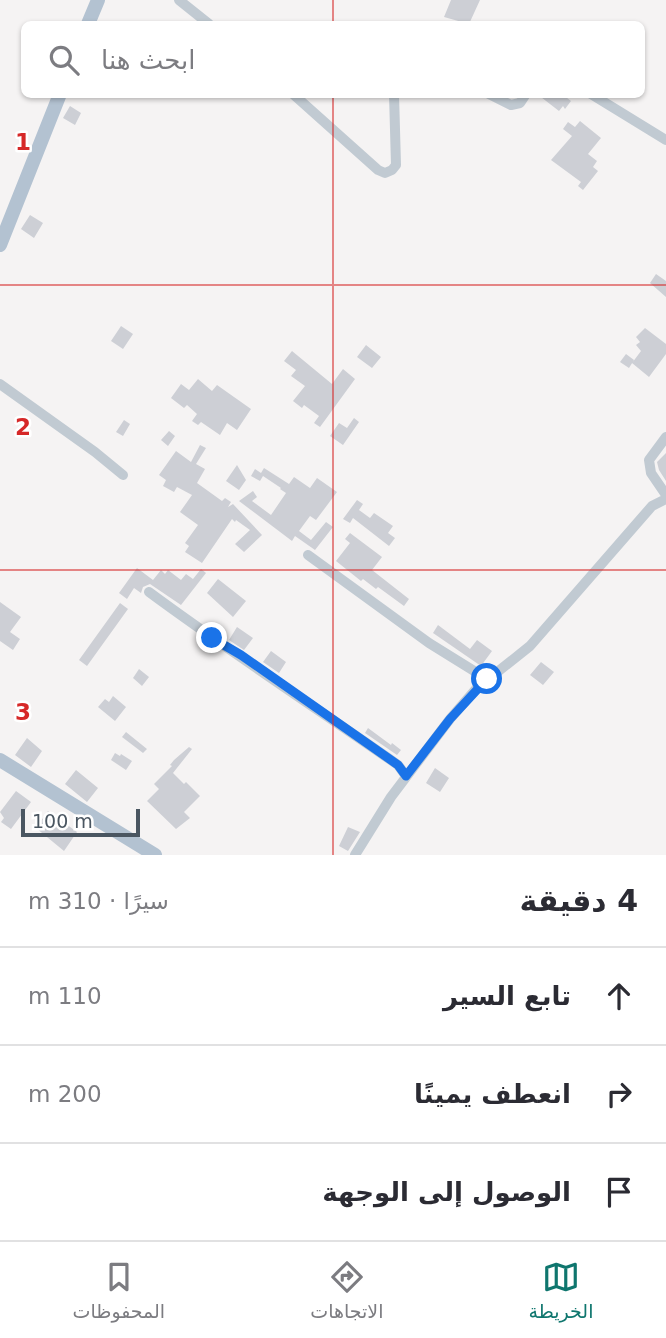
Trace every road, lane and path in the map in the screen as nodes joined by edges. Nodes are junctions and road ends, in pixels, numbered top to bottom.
1 (99, 0) edge
2 (179, 0) edge
3 (89, 21) edge
4 (204, 21) edge
5 (58, 98) edge
6 (297, 98) edge
7 (394, 98) edge
8 (497, 98) edge
9 (523, 98) edge
10 (598, 98) edge
11 (666, 140) edge
12 (0, 245) edge
13 (0, 384) edge
14 (666, 437) edge
15 (122, 475) dead end
16 (666, 497) edge
17 (308, 555) dead end
18 (149, 592) dead end
19 (487, 679) junction
20 (0, 760) edge
21 (406, 776) junction
22 (155, 855) edge
23 (355, 855) edge

1 - 3 main road
2 - 4 street
5 - 12 main road
6 - 7 street
8 - 9 street
10 - 11 street
13 - 15 street
14 - 16 street
16 - 19 street
17 - 19 street
18 - 21 street
19 - 21 street
20 - 22 main road
21 - 23 street

